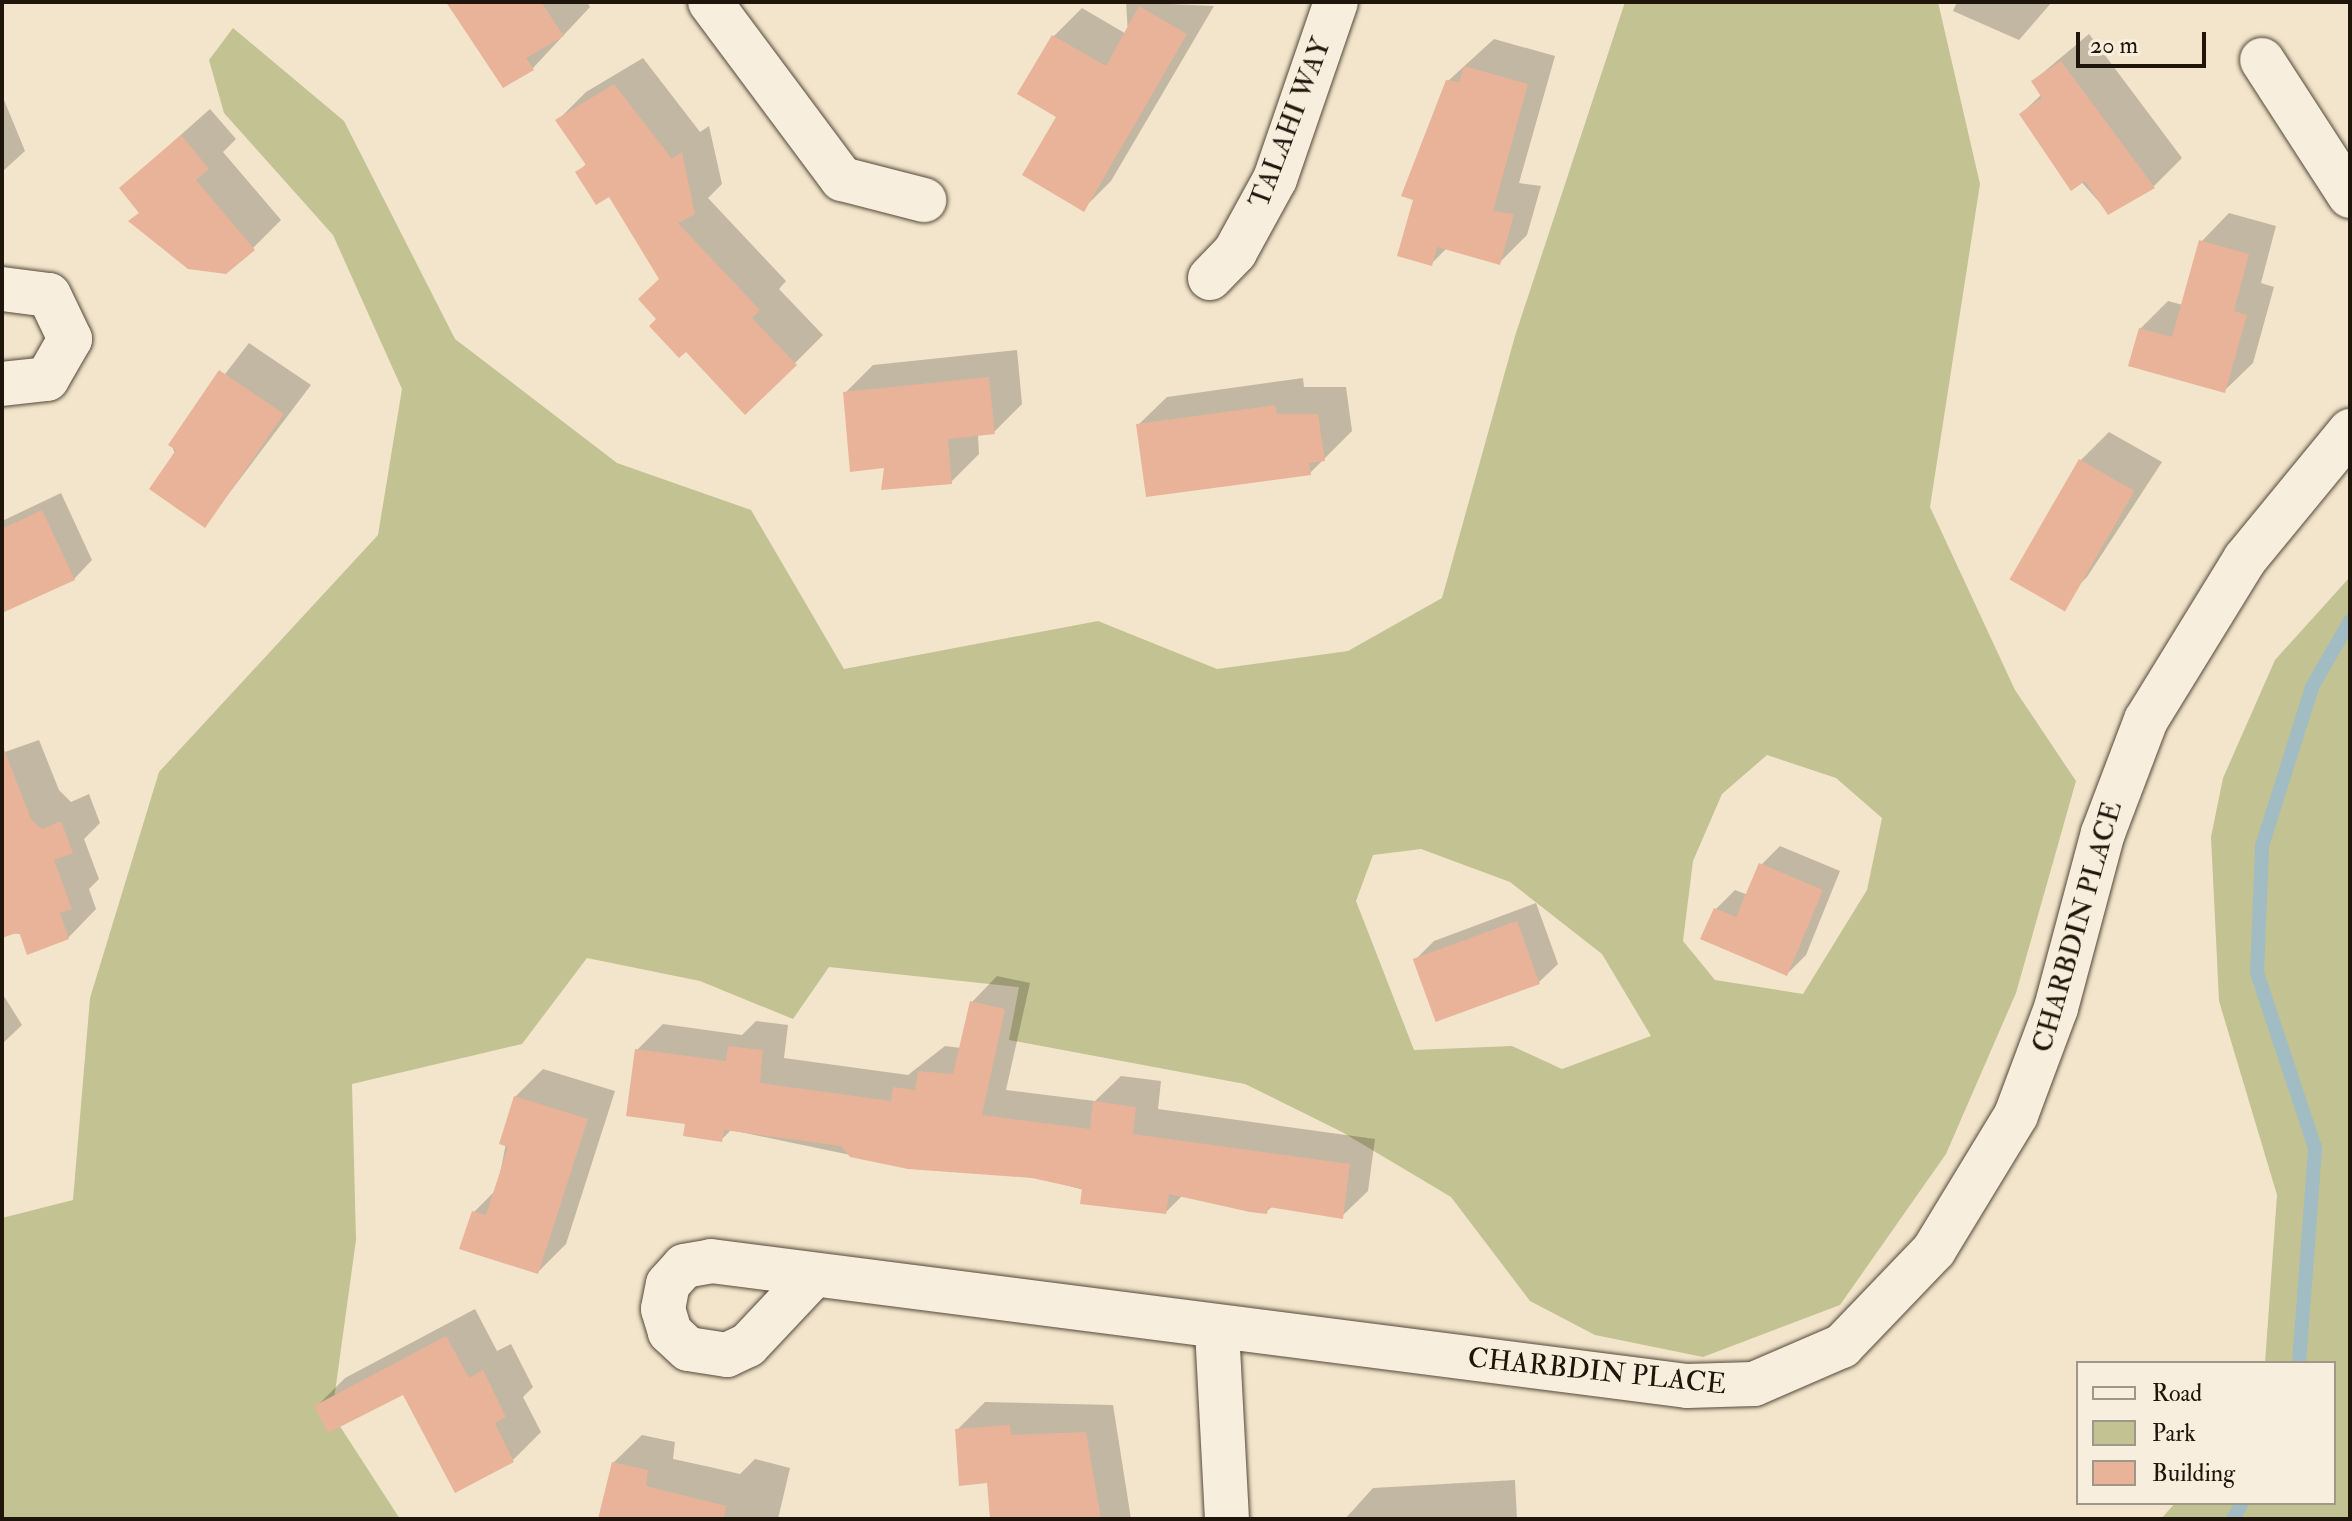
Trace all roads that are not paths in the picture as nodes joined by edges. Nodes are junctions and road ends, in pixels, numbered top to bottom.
1 (710, 2) edge
2 (1336, 2) edge
3 (2262, 60) dead end
4 (2350, 196) edge
5 (924, 200) dead end
6 (1210, 278) dead end
7 (2, 289) edge
8 (2, 384) edge
9 (2350, 431) edge
10 (813, 1276) dead end
11 (1217, 1329) junction
12 (1227, 1519) edge

1 - 5 street
2 - 6 street, TALAHI WAY
3 - 4 street
7 - 8 street
9 - 11 street, CHARBDIN PLACE
10 - 11 street, CHARBDIN PLACE
11 - 12 street

